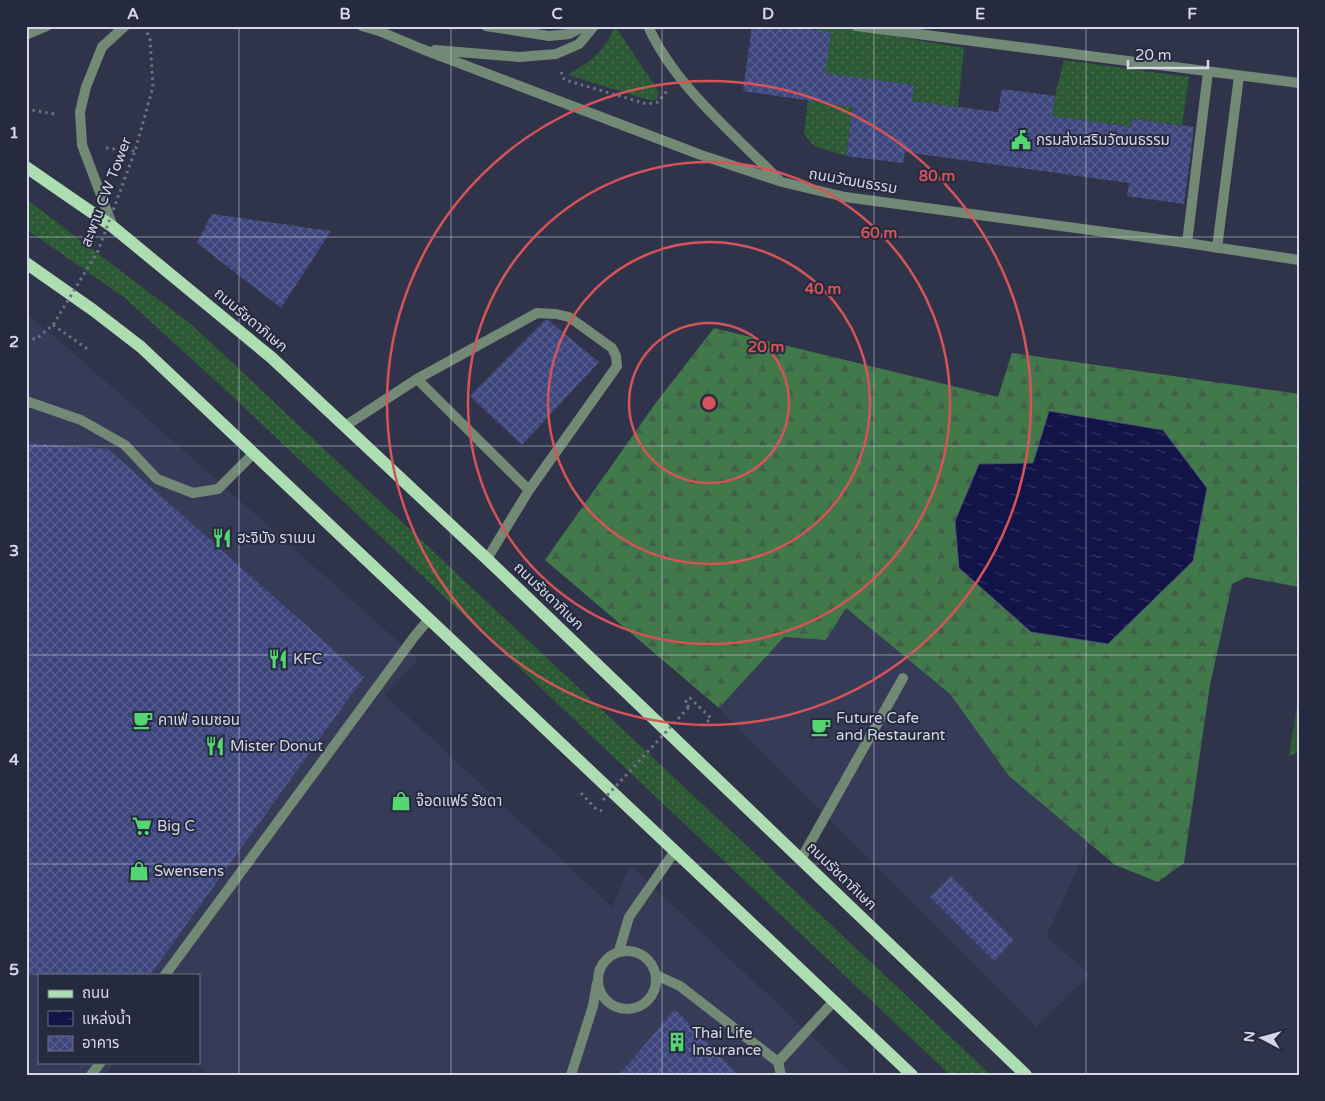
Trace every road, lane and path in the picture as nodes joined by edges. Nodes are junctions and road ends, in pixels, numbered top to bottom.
1 (48, 26) edge
2 (125, 26) edge
3 (144, 26) edge
4 (362, 26) edge
5 (486, 26) edge
6 (584, 26) edge
7 (594, 26) edge
8 (648, 26) edge
9 (856, 26) edge
10 (26, 35) edge
11 (422, 49) junction
12 (562, 69) dead end
13 (1208, 72) junction
14 (1239, 76) junction
15 (1299, 83) edge
16 (665, 84) dead end
17 (26, 109) edge
18 (54, 114) dead end
19 (106, 148) dead end
20 (135, 151) junction
21 (26, 167) edge
22 (782, 182) junction
23 (112, 227) junction
24 (1187, 243) junction
25 (1216, 248) junction
26 (1299, 260) edge
27 (26, 263) edge
28 (54, 325) junction
29 (26, 338) edge
30 (89, 350) dead end
31 (417, 379) junction
32 (26, 401) edge
33 (346, 426) junction
34 (254, 453) junction
35 (530, 490) junction
36 (487, 559) junction
37 (429, 619) junction
38 (903, 678) dead end
39 (703, 726) dead end
40 (603, 800) dead end
41 (676, 851) junction
42 (801, 859) junction
43 (619, 951) junction
44 (166, 974) edge
45 (656, 975) junction
46 (598, 980) junction
47 (834, 1001) junction
48 (778, 1062) junction
49 (100, 1064) edge
50 (92, 1075) edge
51 (571, 1075) edge
52 (781, 1075) edge
53 (912, 1075) edge
54 (1026, 1075) edge

1 - 10 street
2 - 23 street
3 - 20 path, สะพาน CW Tower, bridge
4 - 11 street, ถนนวัฒนธรรม
5 - 6 street
7 - 11 street
8 - 22 street
9 - 13 street
11 - 22 street, ถนนวัฒนธรรม
12 - 16 path
13 - 14 street
13 - 24 street
14 - 15 street
14 - 25 street
17 - 18 path
19 - 20 path
20 - 28 path, สะพาน CW Tower, bridge
21 - 23 main road, ถนนรัชดาภิเษก
22 - 24 street, ถนนวัฒนธรรม
23 - 33 main road, ถนนรัชดาภิเษก
24 - 25 street, ถนนวัฒนธรรม
25 - 26 street, ถนนวัฒนธรรม
27 - 34 main road
28 - 29 path, สะพาน CW Tower, bridge
28 - 30 path
31 - 33 street
31 - 35 street
31 - 35 street
32 - 34 street
33 - 36 main road, ถนนรัชดาภิเษก
34 - 37 main road
35 - 36 street
36 - 42 main road, ถนนรัชดาภิเษก
37 - 41 main road
37 - 44 street
38 - 42 street
39 - 40 path, bridge
41 - 43 street
41 - 47 main road
42 - 54 main road, ถนนรัชดาภิเษก
43 - 45 street
43 - 46 street
45 - 46 street
45 - 48 street
46 - 51 street
47 - 48 street
47 - 53 main road
48 - 52 street
49 - 50 street

